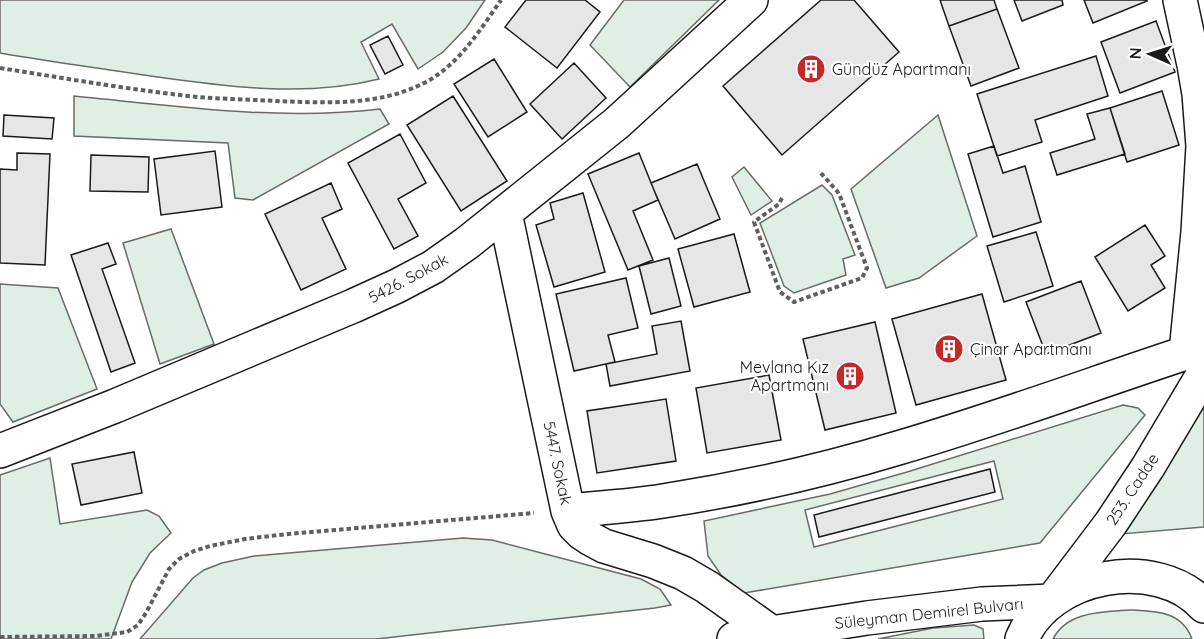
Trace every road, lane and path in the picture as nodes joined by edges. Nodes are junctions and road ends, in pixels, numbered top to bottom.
1 (501, 0) edge
2 (751, 0) edge
3 (1180, 0) edge
4 (0, 68) edge
5 (819, 171) dead end
6 (782, 198) dead end
7 (505, 213) junction
8 (1198, 357) edge
9 (5, 442) edge
10 (568, 511) junction
11 (1204, 576) edge
12 (1165, 581) junction
13 (1052, 601) junction
14 (1204, 606) edge
15 (772, 633) junction
16 (0, 637) edge
17 (734, 639) edge
18 (1022, 639) edge

1 - 4 path
2 - 7 main road, 5426. Sokak
3 - 8 main road
5 - 6 path
7 - 9 main road, 5426. Sokak
7 - 10 main road, 5447. Sokak
8 - 10 main road
8 - 13 main road, 253. Cadde
10 - 15 main road, 5447. Sokak
10 - 16 path
11 - 12 main road, Süleyman Demirel Bulvarı
12 - 13 main road, Süleyman Demirel Bulvarı
12 - 14 main road, Süleyman Demirel Bulvarı
13 - 15 main road, Süleyman Demirel Bulvarı
13 - 18 main road, Süleyman Demirel Bulvarı
15 - 17 main road, Süleyman Demirel Bulvarı

